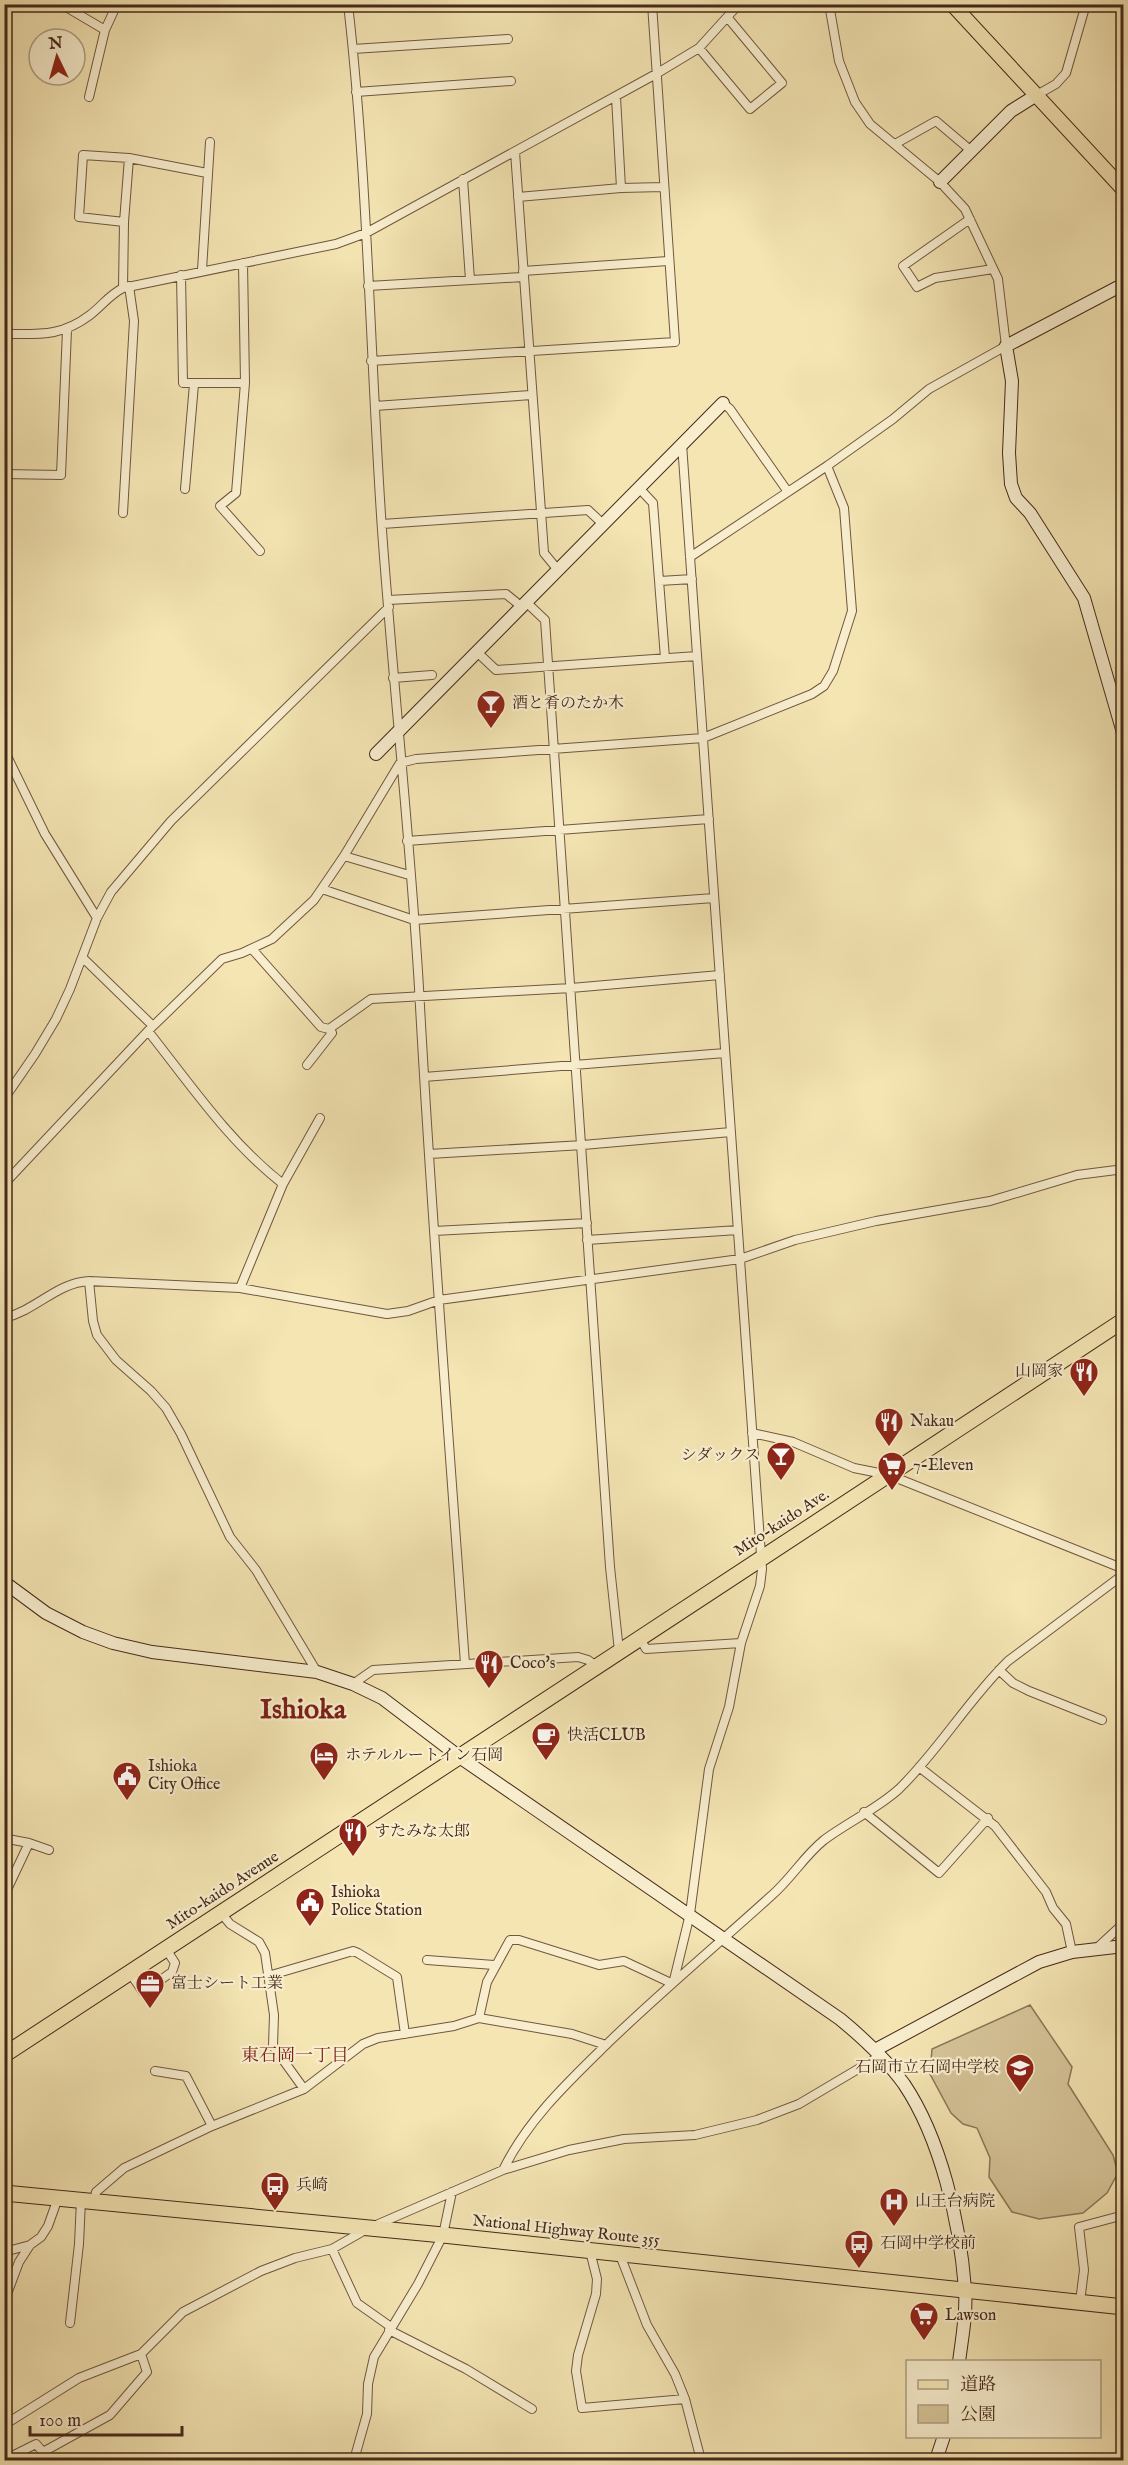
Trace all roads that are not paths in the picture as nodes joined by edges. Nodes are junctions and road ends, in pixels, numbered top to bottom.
1 (61, 4) edge
2 (117, 4) edge
3 (348, 4) edge
4 (652, 4) edge
5 (739, 4) edge
6 (829, 4) edge
7 (952, 4) edge
8 (1086, 4) edge
9 (728, 18) junction
10 (105, 30) junction
11 (508, 39) dead end
12 (699, 48) junction
13 (353, 49) junction
14 (656, 74) junction
15 (510, 81) dead end
16 (356, 92) junction
17 (89, 96) dead end
18 (1035, 96) junction
19 (616, 97) junction
20 (210, 142) dead end
21 (895, 144) junction
22 (969, 149) dead end
23 (515, 152) junction
24 (129, 158) junction
25 (207, 172) junction
26 (463, 179) junction
27 (940, 182) junction
28 (663, 187) junction
29 (621, 188) junction
30 (1124, 190) edge
31 (519, 197) junction
32 (970, 219) junction
33 (124, 222) junction
34 (366, 233) junction
35 (668, 261) junction
36 (243, 262) junction
37 (993, 269) junction
38 (202, 270) junction
39 (523, 274) junction
40 (181, 276) junction
41 (470, 280) junction
42 (1124, 284) edge
43 (368, 286) junction
44 (126, 287) junction
45 (67, 330) junction
46 (4, 334) edge
47 (1006, 346) junction
48 (528, 352) junction
49 (371, 361) junction
50 (245, 383) junction
51 (194, 384) junction
52 (531, 395) junction
53 (723, 403) joint
54 (375, 406) junction
55 (682, 444) junction
56 (827, 466) junction
57 (4, 474) edge
58 (639, 488) junction
59 (185, 489) dead end
60 (788, 492) junction
61 (123, 513) dead end
62 (541, 513) junction
63 (382, 524) junction
64 (603, 524) junction
65 (260, 551) dead end
66 (690, 557) junction
67 (558, 570) junction
68 (692, 579) junction
69 (660, 581) junction
70 (388, 603) junction
71 (524, 604) junction
72 (477, 652) junction
73 (697, 656) junction
74 (665, 658) junction
75 (549, 666) junction
76 (432, 675) dead end
77 (393, 678) junction
78 (398, 732) junction
79 (1124, 735) edge
80 (703, 738) junction
81 (554, 748) junction
82 (4, 750) edge
83 (376, 754) dead end
84 (400, 763) junction
85 (709, 819) junction
86 (561, 830) junction
87 (407, 841) junction
88 (344, 856) junction
89 (409, 875) junction
90 (322, 889) junction
91 (714, 898) junction
92 (566, 909) junction
93 (97, 918) junction
94 (414, 920) junction
95 (252, 949) junction
96 (82, 958) junction
97 (720, 975) junction
98 (571, 988) junction
99 (419, 995) junction
100 (151, 1028) junction
101 (329, 1029) junction
102 (725, 1053) junction
103 (307, 1065) dead end
104 (577, 1065) junction
105 (424, 1077) junction
106 (4, 1083) edge
107 (13, 1088) junction
108 (4, 1099) edge
109 (320, 1118) dead end
110 (731, 1132) junction
111 (583, 1145) junction
112 (429, 1154) junction
113 (1124, 1169) edge
114 (4, 1184) edge
115 (283, 1184) junction
116 (586, 1223) junction
117 (738, 1230) junction
118 (434, 1231) junction
119 (587, 1239) junction
120 (740, 1259) junction
121 (590, 1279) junction
122 (89, 1281) junction
123 (240, 1288) junction
124 (439, 1300) junction
125 (4, 1317) edge
126 (1124, 1320) edge
127 (752, 1433) junction
128 (889, 1474) junction
129 (761, 1558) junction
130 (1124, 1569) edge
131 (1124, 1574) edge
132 (4, 1582) edge
133 (639, 1637) junction
134 (741, 1643) junction
135 (619, 1651) junction
136 (465, 1664) junction
137 (596, 1666) junction
138 (999, 1670) junction
139 (317, 1672) junction
140 (353, 1684) junction
141 (1102, 1720) dead end
142 (461, 1758) junction
143 (919, 1767) junction
144 (864, 1812) junction
145 (988, 1818) junction
146 (4, 1841) edge
147 (29, 1843) junction
148 (49, 1850) dead end
149 (4, 1896) edge
150 (221, 1913) junction
151 (690, 1914) junction
152 (1124, 1923) edge
153 (723, 1937) junction
154 (1124, 1946) edge
155 (166, 1949) junction
156 (1097, 1949) junction
157 (1072, 1952) junction
158 (427, 1960) dead end
159 (494, 1965) junction
160 (130, 1972) junction
161 (268, 1976) junction
162 (673, 1981) junction
163 (479, 2018) junction
164 (405, 2034) junction
165 (606, 2045) junction
166 (878, 2053) junction
167 (4, 2055) edge
168 (155, 2071) dead end
169 (304, 2089) junction
170 (213, 2126) junction
171 (502, 2170) junction
172 (452, 2192) junction
173 (4, 2193) edge
174 (58, 2198) junction
175 (88, 2200) junction
176 (1124, 2215) edge
177 (367, 2229) junction
178 (443, 2235) junction
179 (30, 2245) junction
180 (332, 2250) junction
181 (590, 2251) junction
182 (4, 2252) edge
183 (620, 2255) junction
184 (965, 2289) junction
185 (4, 2302) edge
186 (1080, 2302) junction
187 (1124, 2307) edge
188 (70, 2323) dead end
189 (390, 2328) junction
190 (141, 2354) junction
191 (959, 2360) edge
192 (685, 2399) junction
193 (532, 2409) dead end
194 (4, 2425) edge
195 (943, 2438) edge
196 (4, 2460) edge
197 (354, 2460) edge
198 (701, 2460) edge
199 (937, 2460) edge

1 - 10 street
2 - 10 street
3 - 13 street
4 - 14 street
5 - 9 street
6 - 21 street
7 - 18 main road
8 - 18 street
9 - 12 street
9 - 12 street
10 - 17 street
11 - 13 street
12 - 14 street
13 - 16 street
14 - 19 street
14 - 28 street
15 - 16 street
16 - 34 street
18 - 27 street
18 - 30 main road
19 - 23 street
19 - 29 street
20 - 25 street
21 - 22 street
21 - 27 street
23 - 26 street
23 - 31 street
24 - 25 street
24 - 33 street
24 - 33 street
25 - 38 street
26 - 34 street
26 - 41 street
27 - 32 street
28 - 29 street
28 - 35 street
29 - 31 street
31 - 39 street
32 - 37 street
32 - 37 street
33 - 44 street
34 - 36 street
34 - 43 street
35 - 39 street
35 - 48 street
36 - 38 street
36 - 50 street
37 - 47 street
38 - 40 street
39 - 41 street
39 - 48 street
40 - 44 street
40 - 51 street
41 - 43 street
42 - 47 street
43 - 49 street
44 - 45 street
44 - 61 street
45 - 46 street
45 - 57 street
47 - 56 street
47 - 79 street
48 - 49 street
48 - 52 street
49 - 54 street
50 - 51 street
50 - 65 street
51 - 59 street
52 - 54 street
52 - 62 street
53 - 55 street
53 - 60 street
54 - 63 street
55 - 58 street
55 - 66 street
56 - 60 street
56 - 80 street
58 - 64 street
58 - 69 street
60 - 66 street
62 - 63 street
62 - 64 street
62 - 67 street
63 - 70 street
64 - 67 street
66 - 68 street
67 - 71 street
68 - 69 street
68 - 73 street
69 - 74 street
70 - 71 street
70 - 77 street
70 - 93 street
71 - 72 street
71 - 75 street
72 - 75 street
72 - 78 street
73 - 74 street
73 - 80 street
74 - 75 street
75 - 81 street
76 - 77 street
77 - 78 street
78 - 83 street
78 - 84 street
80 - 81 street
80 - 85 street
81 - 84 street
81 - 86 street
82 - 93 street
84 - 87 street
84 - 88 street
85 - 86 street
85 - 91 street
86 - 87 street
86 - 92 street
87 - 89 street
88 - 89 street
88 - 90 street
89 - 94 street
90 - 94 street
90 - 95 street
91 - 92 street
91 - 97 street
92 - 94 street
92 - 98 street
93 - 96 street
94 - 99 street
95 - 100 street
95 - 101 street
96 - 100 street
96 - 107 street
97 - 98 street
97 - 102 street
98 - 99 street
98 - 104 street
99 - 101 street
99 - 105 street
100 - 114 street
100 - 115 street
101 - 103 street
102 - 104 street
102 - 110 street
104 - 105 street
104 - 111 street
105 - 112 street
106 - 107 street
107 - 108 street
109 - 115 street
110 - 111 street
110 - 117 street
111 - 112 street
111 - 116 street
112 - 118 street
113 - 120 street
115 - 123 street
116 - 118 street
116 - 119 street
117 - 119 street
117 - 120 street
118 - 124 street
119 - 121 street
120 - 121 street
120 - 127 street
121 - 124 street
121 - 135 street
122 - 123 street
122 - 125 street
122 - 139 street
123 - 124 street
124 - 136 street
126 - 128 highway, Mito-kaido Ave.
127 - 128 street
127 - 129 street
128 - 129 highway, Mito-kaido Ave.
128 - 130 street
129 - 133 highway, Mito-kaido Ave.
129 - 134 street
131 - 138 street
132 - 139 street
133 - 134 street
133 - 135 highway, Mito-kaido Ave.
134 - 151 street
135 - 137 highway, Mito-kaido Ave.
136 - 137 street
136 - 140 street
137 - 142 highway, Mito-kaido Ave.
138 - 141 street
138 - 143 street
139 - 140 street
140 - 142 street
142 - 150 highway, Mito-kaido Avenue
142 - 151 street
143 - 144 street
143 - 145 street
144 - 145 street
144 - 153 street
145 - 157 street
146 - 147 street
147 - 148 street
147 - 149 street
150 - 155 highway, Mito-kaido Avenue
150 - 161 street
151 - 153 street
151 - 162 street
152 - 156 street
153 - 162 street
153 - 166 street
154 - 156 street
155 - 160 highway, Mito-kaido Avenue
155 - 160 street
156 - 157 street
157 - 166 street
158 - 159 street
159 - 162 street
159 - 163 street
160 - 167 highway, Mito-kaido Avenue
161 - 164 street
161 - 169 street
162 - 165 street
163 - 164 street
163 - 165 street
164 - 169 street
165 - 171 street
166 - 171 street
166 - 184 street
168 - 170 street
169 - 170 street
170 - 175 street
171 - 172 street
172 - 177 street
172 - 178 street
173 - 174 highway, National Highway Route 355
174 - 175 highway, National Highway Route 355
174 - 179 street
175 - 177 highway, National Highway Route 355
175 - 188 street
176 - 186 street
177 - 178 highway, National Highway Route 355
177 - 180 street
178 - 181 highway, National Highway Route 355
178 - 189 street
179 - 182 street
179 - 185 street
180 - 189 street
180 - 190 street
181 - 183 highway, National Highway Route 355
181 - 192 street
183 - 184 highway, National Highway Route 355
183 - 192 street
184 - 186 highway, National Highway Route 355
184 - 191 street
186 - 187 highway, National Highway Route 355
189 - 193 street
189 - 197 street
190 - 194 street
190 - 196 street
192 - 198 street
195 - 199 street

